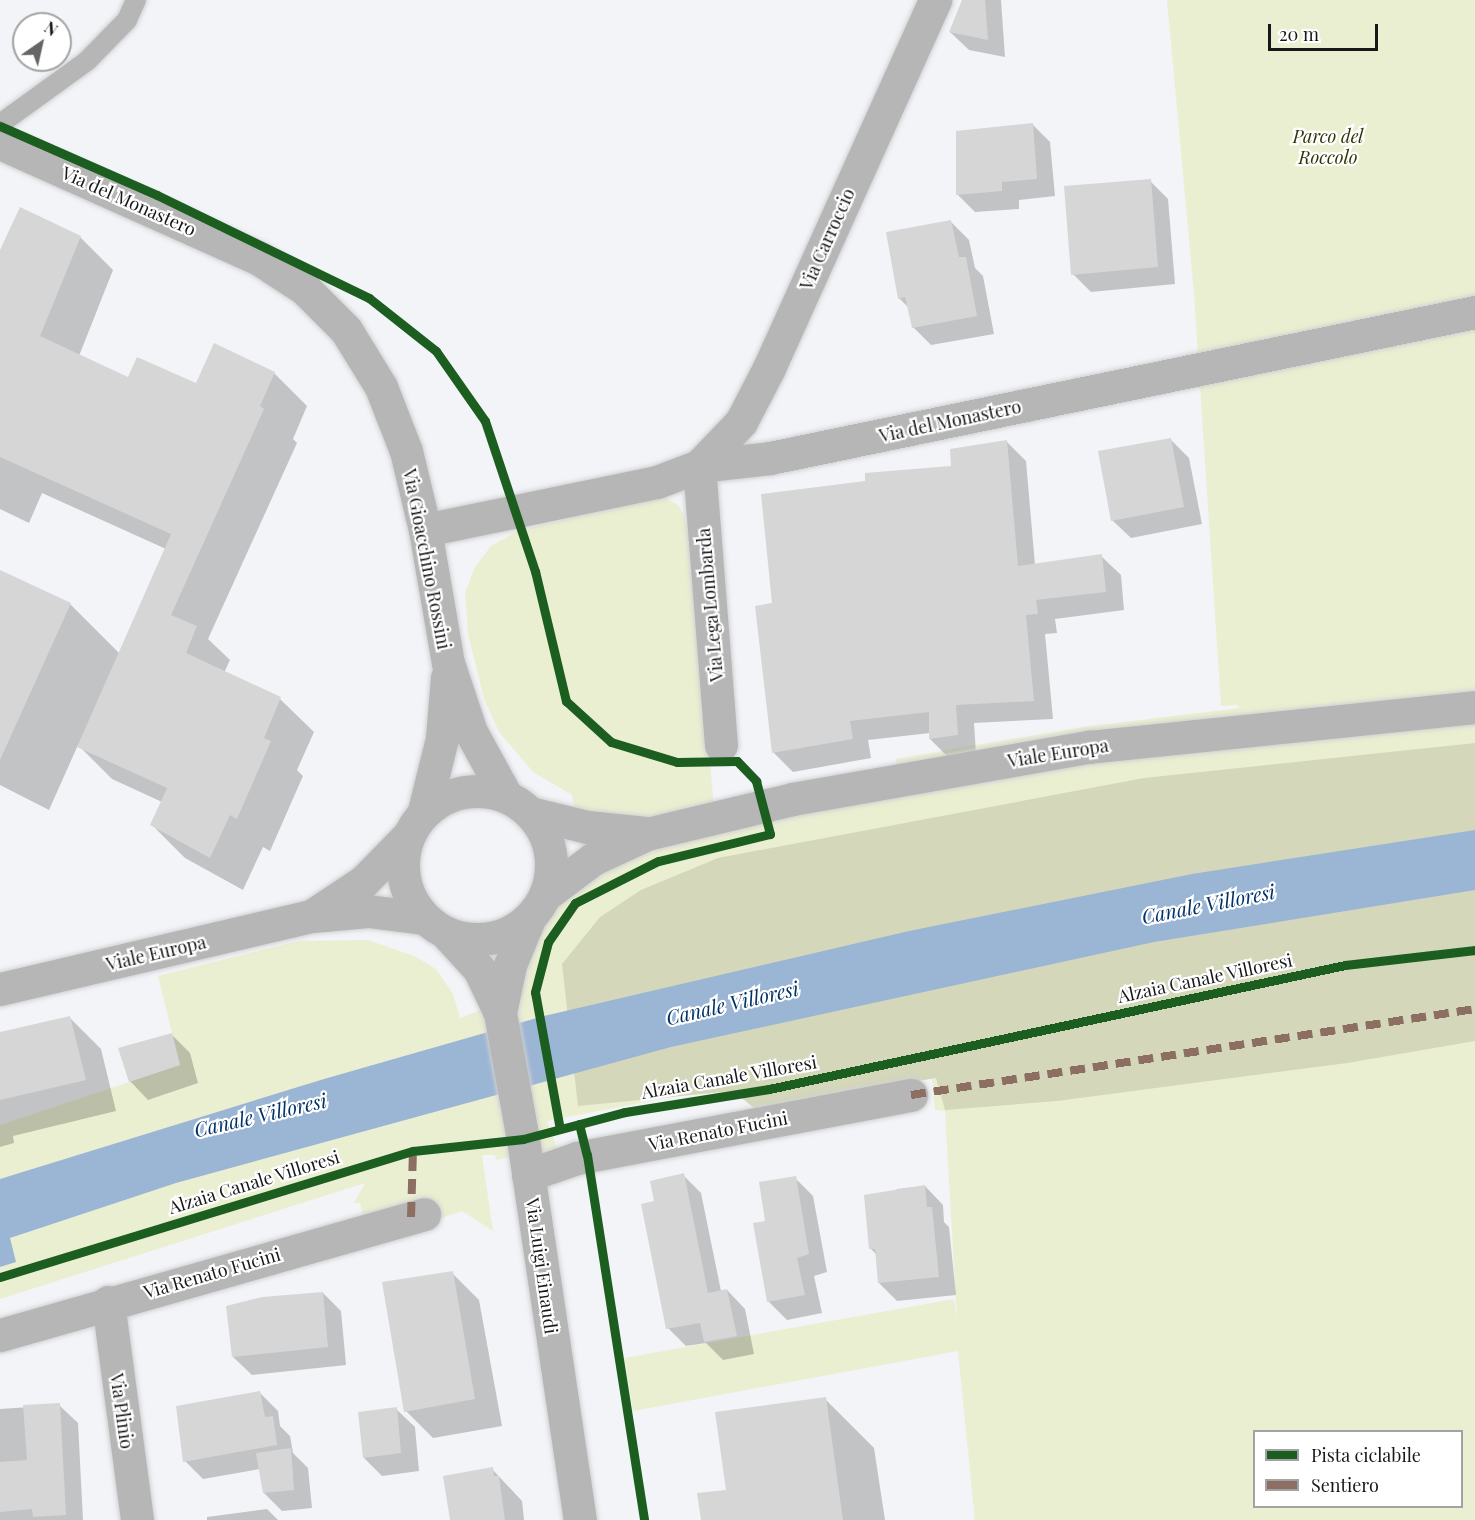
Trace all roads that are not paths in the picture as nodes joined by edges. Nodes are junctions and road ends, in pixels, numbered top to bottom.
1 (136, 0) edge
2 (934, 0) edge
3 (0, 124) edge
4 (0, 143) edge
5 (259, 259) joint
6 (1475, 312) edge
7 (699, 466) junction
8 (425, 530) junction
9 (448, 663) junction
10 (1475, 707) edge
11 (721, 745) dead end
12 (518, 804) junction
13 (416, 824) junction
14 (647, 834) junction
15 (537, 907) junction
16 (312, 916) junction
17 (435, 926) junction
18 (0, 989) edge
19 (500, 1013) junction
20 (910, 1095) dead end
21 (528, 1175) junction
22 (424, 1214) dead end
23 (108, 1302) junction
24 (0, 1335) edge
25 (137, 1520) edge
26 (580, 1520) edge

1 - 3 lane
2 - 7 street, Via Carroccio
4 - 5 street, Via del Monastero
5 - 8 street, Via Gioacchino Rossini
6 - 7 street, Via del Monastero
7 - 8 street, Via del Monastero
7 - 11 street, Via Lega Lombarda
8 - 9 street, Via Gioacchino Rossini
9 - 12 street, Via Gioacchino Rossini
9 - 13 street, Via Gioacchino Rossini
10 - 14 street, Viale Europa
12 - 13 street, Viale Europa
12 - 14 street, Viale Europa
12 - 15 street
13 - 16 street, Viale Europa
13 - 17 street
14 - 15 street, Viale Europa
15 - 17 street, Viale Europa
15 - 19 street, Via Luigi Einaudi
16 - 17 street, Viale Europa
16 - 18 street, Viale Europa
17 - 19 street, Via Luigi Einaudi
19 - 21 street, Via Luigi Einaudi
20 - 21 street, Via Renato Fucini
21 - 26 street, Via Luigi Einaudi
22 - 23 street, Via Renato Fucini
23 - 24 street, Via Renato Fucini
23 - 25 street, Via Plinio

